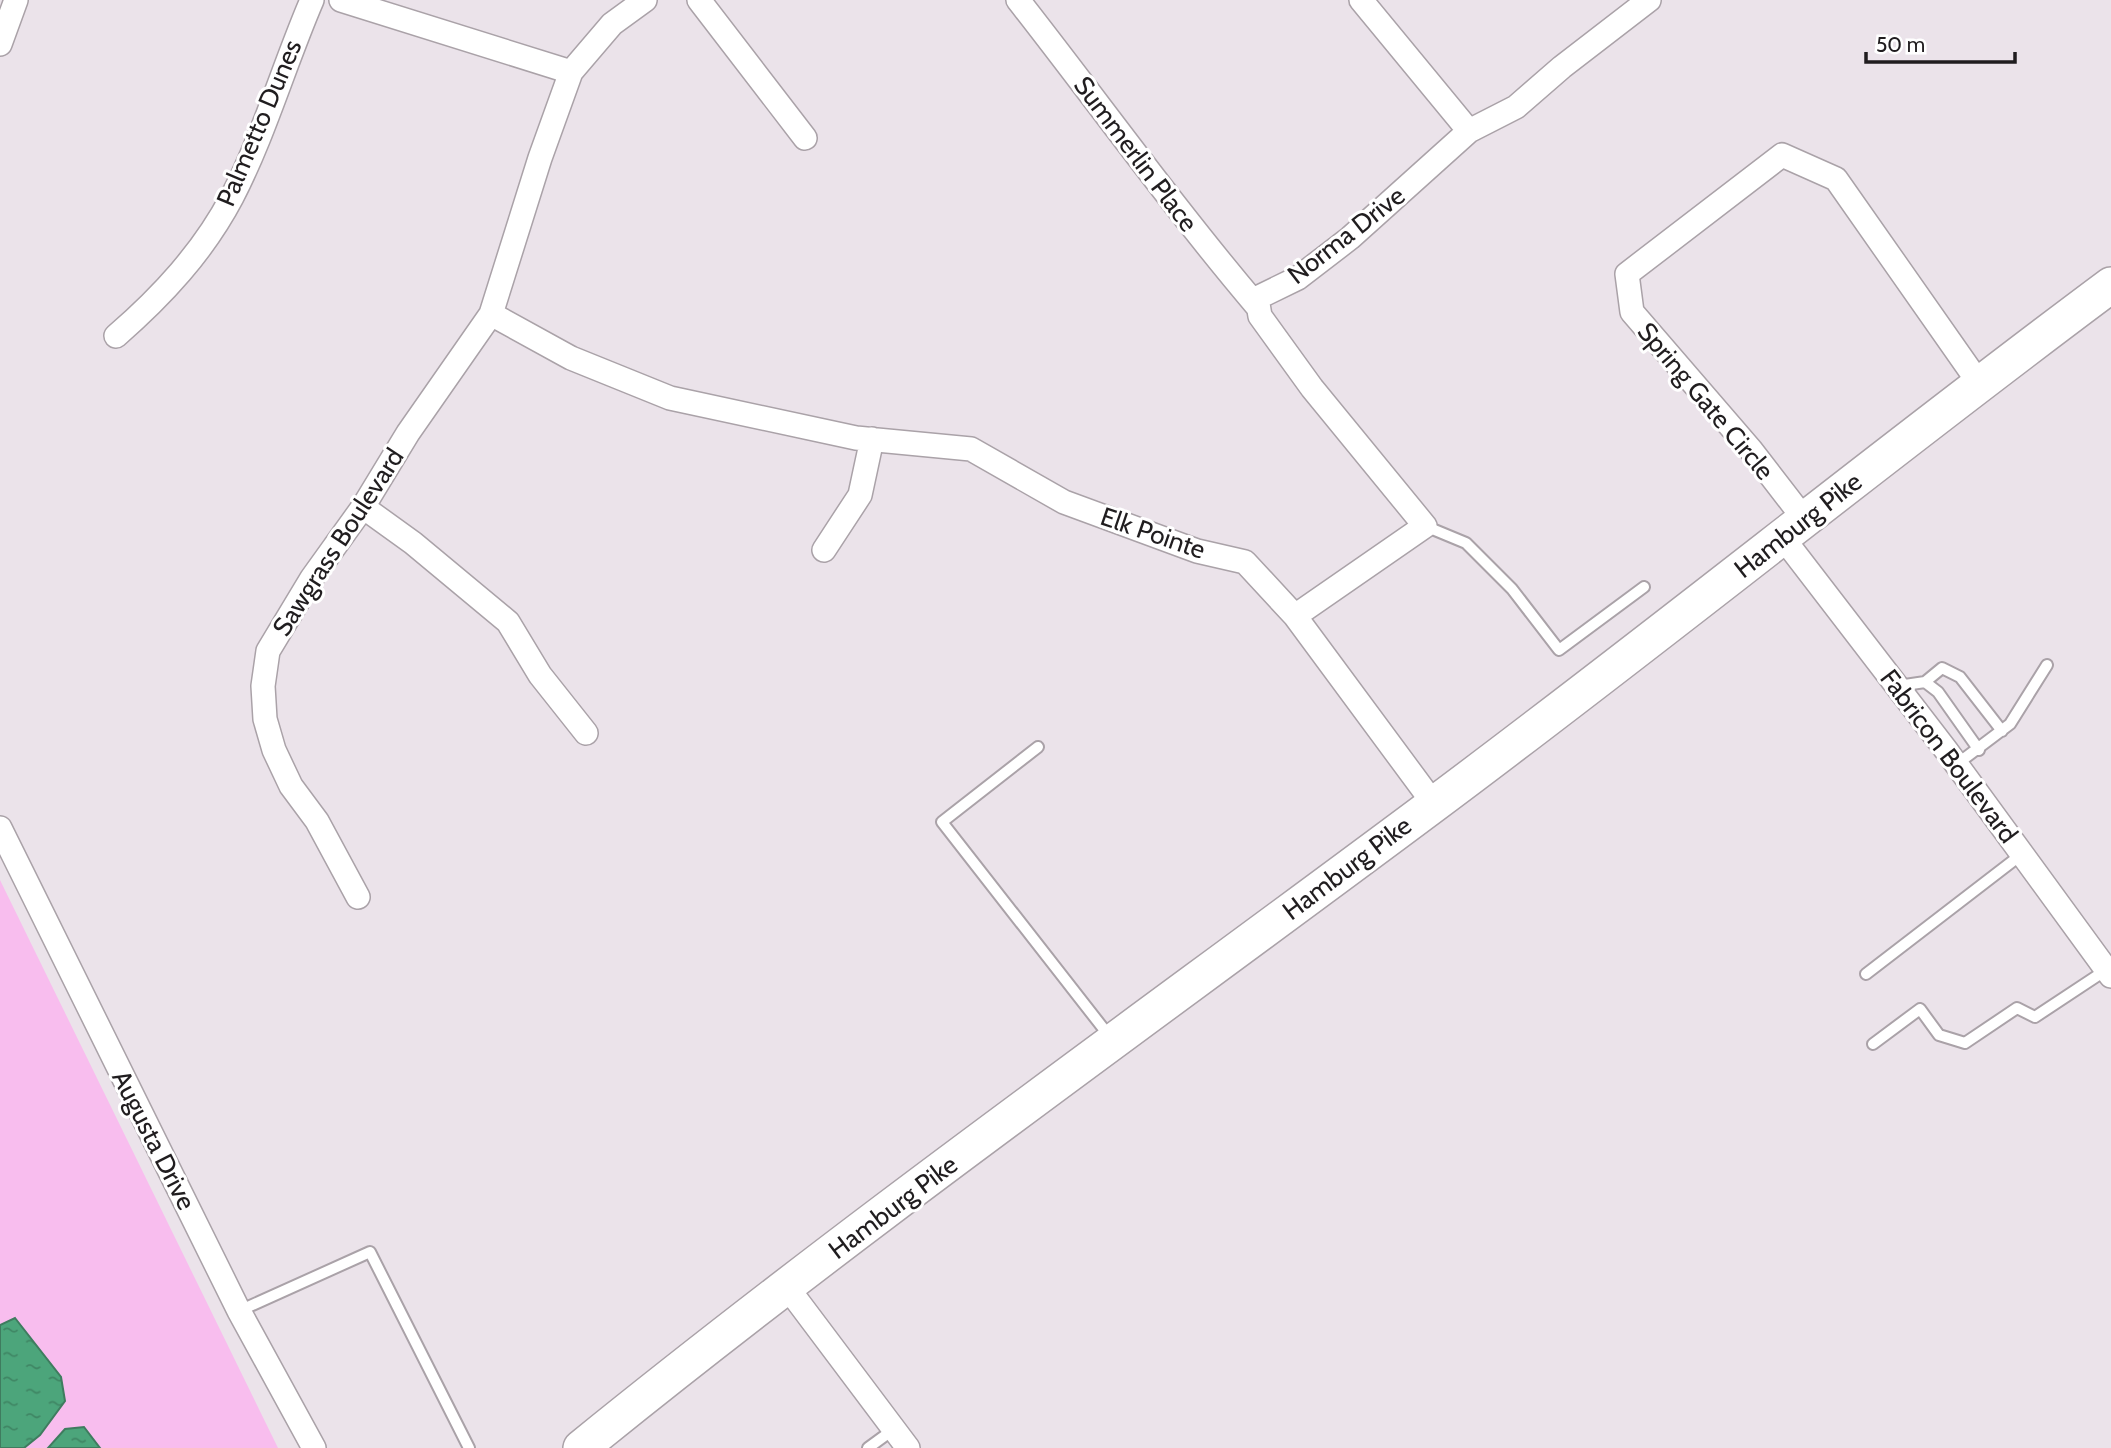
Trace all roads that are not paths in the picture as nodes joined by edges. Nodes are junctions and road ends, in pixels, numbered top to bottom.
1 (16, 0) edge
2 (312, 0) edge
3 (341, 0) edge
4 (645, 0) edge
5 (699, 0) edge
6 (1018, 0) edge
7 (1361, 0) edge
8 (1650, 0) edge
9 (0, 44) edge
10 (571, 72) junction
11 (1469, 131) junction
12 (805, 138) dead end
13 (2111, 285) edge
14 (1257, 306) junction
15 (491, 314) junction
16 (116, 336) dead end
17 (1979, 383) junction
18 (872, 439) junction
19 (363, 507) junction
20 (1425, 526) junction
21 (1794, 529) junction
22 (824, 550) dead end
23 (1644, 587) dead end
24 (1295, 616) junction
25 (2047, 665) dead end
26 (1925, 682) junction
27 (1898, 686) junction
28 (2002, 731) junction
29 (586, 733) dead end
30 (1038, 747) dead end
31 (1979, 750) junction
32 (1957, 765) junction
33 (1434, 804) junction
34 (0, 828) edge
35 (2022, 854) junction
36 (358, 897) dead end
37 (2109, 973) edge
38 (1866, 974) dead end
39 (1114, 1042) junction
40 (1873, 1044) dead end
41 (788, 1287) junction
42 (239, 1311) junction
43 (894, 1429) junction
44 (314, 1448) edge
45 (469, 1448) edge
46 (581, 1448) edge
47 (869, 1448) edge
48 (908, 1448) edge

1 - 9 street
2 - 16 street, Palmetto Dunes
3 - 10 street
4 - 10 street
5 - 12 street
6 - 14 street, Summerlin Place
7 - 11 street
8 - 11 street, Norma Drive
10 - 15 street, Sawgrass Boulevard
11 - 14 street, Norma Drive
13 - 17 main road, Hamburg Pike
14 - 20 street
15 - 18 street, Elk Pointe
15 - 19 street, Sawgrass Boulevard
17 - 21 main road, Hamburg Pike
17 - 21 street, Spring Gate Circle
18 - 22 street
18 - 24 street, Elk Pointe
19 - 29 street
19 - 36 street, Sawgrass Boulevard
20 - 23 lane
20 - 24 street
21 - 27 street, Fabricon Boulevard
21 - 33 main road, Hamburg Pike
24 - 33 street, Elk Pointe
25 - 28 lane
26 - 27 lane
26 - 28 lane
26 - 31 lane
27 - 32 street, Fabricon Boulevard
28 - 31 lane
30 - 39 lane
31 - 32 lane
32 - 35 street, Fabricon Boulevard
33 - 39 main road, Hamburg Pike
34 - 42 street, Augusta Drive
35 - 37 street, Fabricon Boulevard
35 - 38 lane
37 - 40 lane
39 - 41 main road, Hamburg Pike
41 - 43 street
41 - 46 main road, Hamburg Pike
42 - 44 street, Augusta Drive
42 - 45 lane
43 - 47 lane
43 - 48 street

